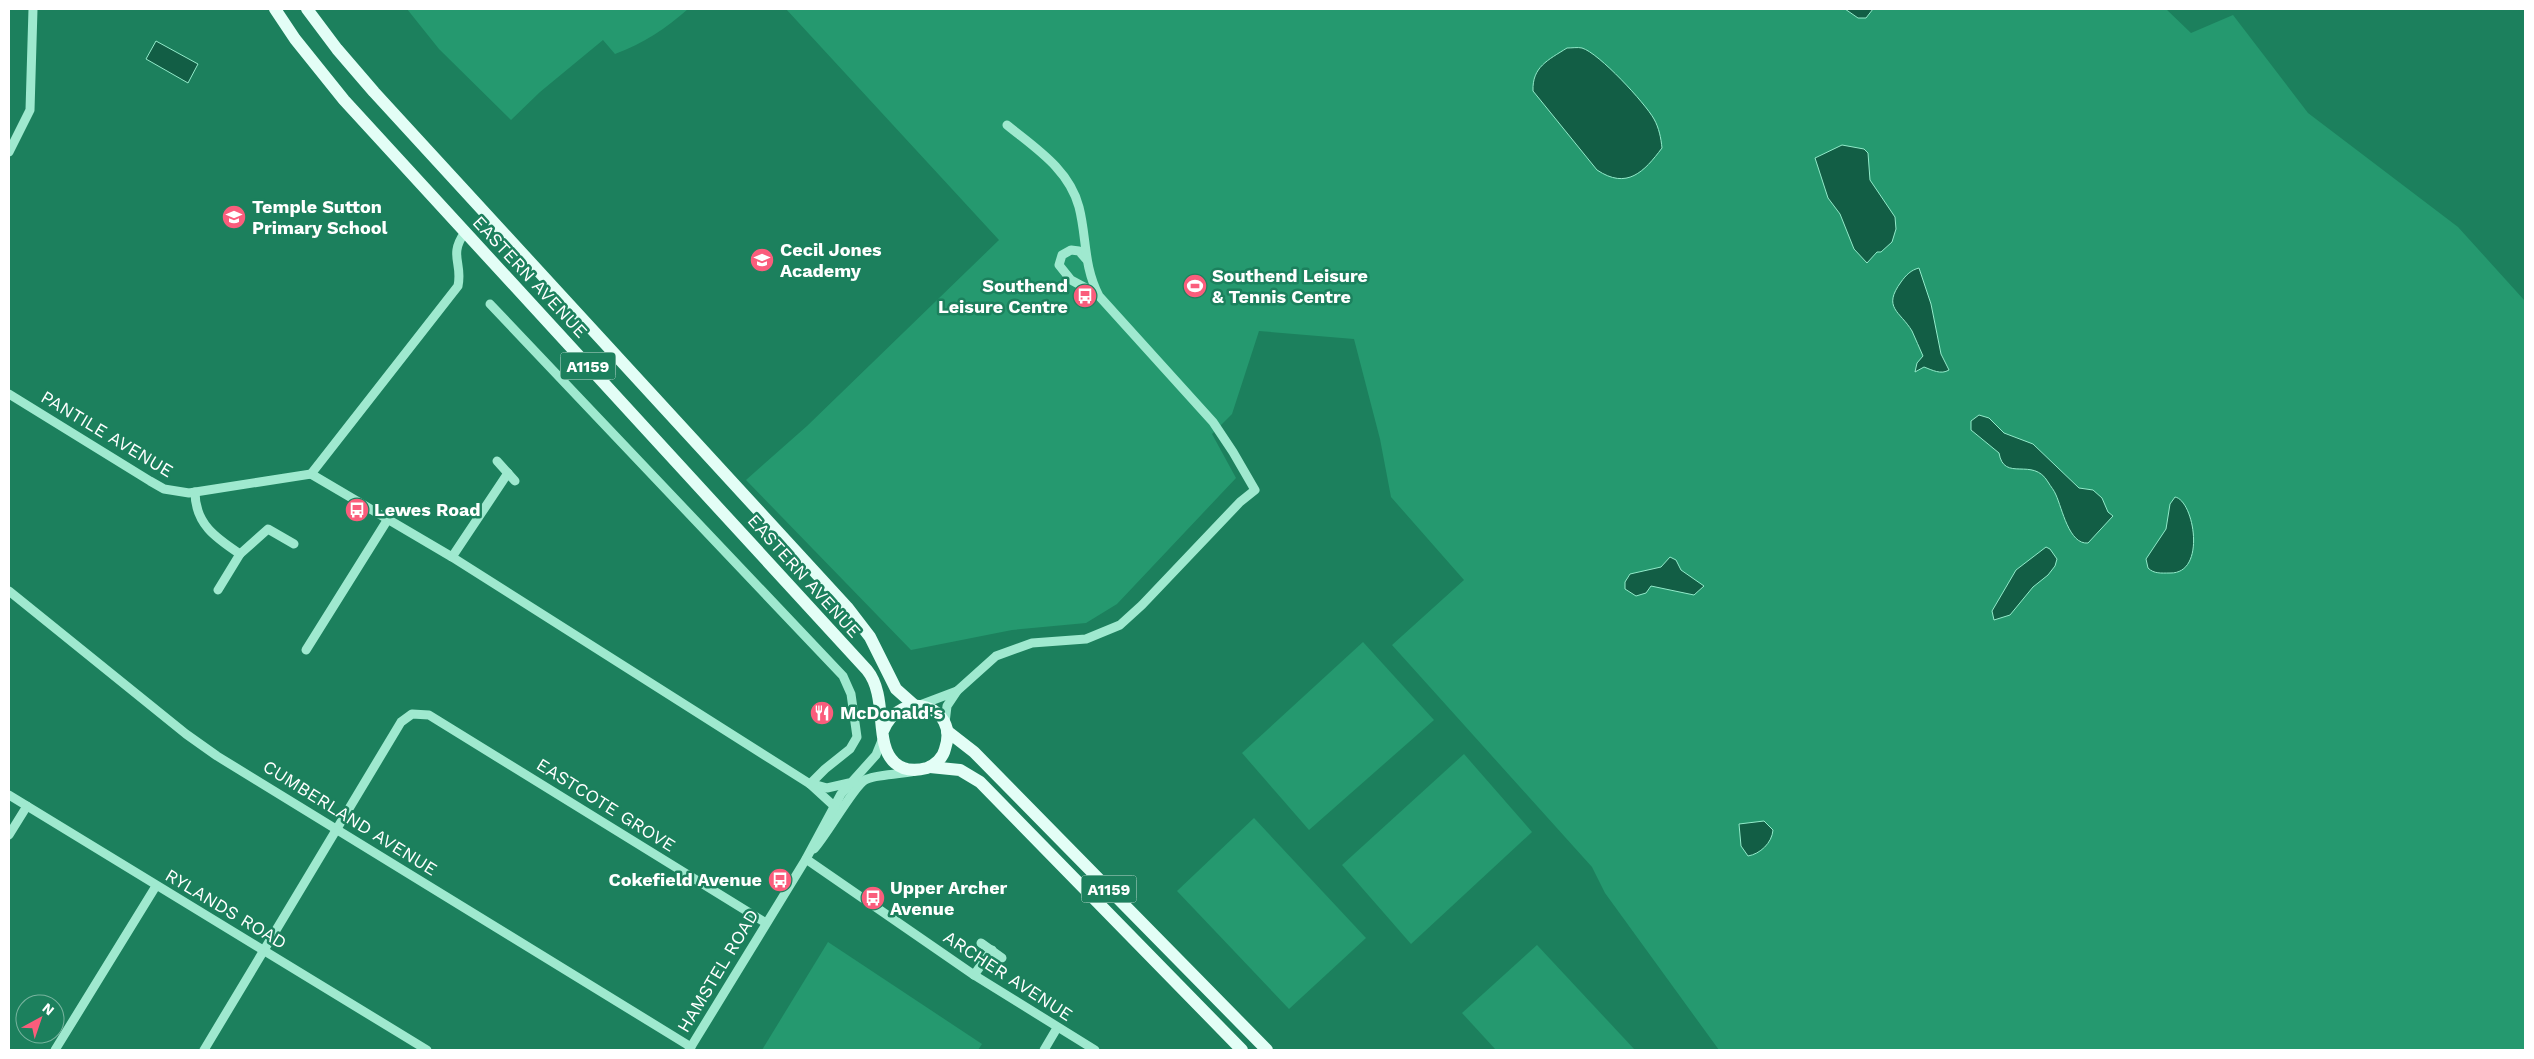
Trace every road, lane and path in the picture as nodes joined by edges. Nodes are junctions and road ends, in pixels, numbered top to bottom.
1 (33, 9) edge
2 (275, 9) edge
3 (307, 9) edge
4 (1006, 124) dead end
5 (9, 152) edge
6 (465, 232) junction
7 (1086, 259) junction
8 (1099, 296) junction
9 (490, 304) dead end
10 (9, 394) edge
11 (497, 461) dead end
12 (508, 473) junction
13 (311, 474) junction
14 (515, 481) dead end
15 (195, 492) junction
16 (388, 519) junction
17 (294, 544) dead end
18 (240, 554) junction
19 (452, 557) junction
20 (218, 590) dead end
21 (9, 591) edge
22 (306, 650) dead end
23 (956, 690) junction
24 (917, 705) junction
25 (946, 728) junction
26 (883, 734) junction
27 (925, 768) junction
28 (810, 784) junction
29 (852, 787) junction
30 (9, 795) edge
31 (27, 806) junction
32 (834, 806) junction
33 (336, 828) junction
34 (9, 835) edge
35 (806, 859) junction
36 (156, 886) junction
37 (766, 923) junction
38 (981, 943) dead end
39 (992, 950) junction
40 (264, 953) junction
41 (1002, 958) dead end
42 (974, 975) junction
43 (1057, 1028) junction
44 (690, 1048) edge
45 (54, 1050) edge
46 (204, 1050) edge
47 (428, 1050) edge
48 (1044, 1050) edge
49 (1095, 1050) edge
50 (1242, 1050) edge
51 (1267, 1050) edge

1 - 5 street
2 - 6 main road, EASTERN AVENUE / A1159
3 - 24 main road, EASTERN AVENUE / A1159
4 - 7 street
6 - 13 street
6 - 26 main road, EASTERN AVENUE / A1159
7 - 8 street
7 - 8 street
8 - 23 street
9 - 28 street
10 - 15 street, PANTILE AVENUE
11 - 12 street
12 - 14 street
12 - 19 street
13 - 15 street, PANTILE AVENUE
13 - 16 street
15 - 18 street
16 - 19 street
16 - 22 street
17 - 18 street
18 - 20 street
19 - 28 street
21 - 33 street, CUMBERLAND AVENUE
23 - 24 street
23 - 25 street
24 - 25 main road, EASTERN AVENUE
24 - 26 main road
25 - 27 main road
25 - 51 main road, A1159
26 - 27 main road, EASTERN AVENUE
26 - 29 street, HAMSTEL ROAD
27 - 29 street, HAMSTEL ROAD
27 - 50 main road, A1159
28 - 29 street
28 - 32 street
29 - 32 street
29 - 35 street, HAMSTEL ROAD
30 - 31 street, RYLANDS ROAD
31 - 34 street
31 - 36 street, RYLANDS ROAD
32 - 35 street, HAMSTEL ROAD
33 - 37 street, EASTCOTE GROVE
33 - 40 street
33 - 44 street, CUMBERLAND AVENUE
35 - 37 street, HAMSTEL ROAD
35 - 42 street, ARCHER AVENUE
36 - 40 street, RYLANDS ROAD
36 - 45 street
37 - 44 street, HAMSTEL ROAD
38 - 39 street
39 - 41 street
39 - 42 street
40 - 46 street
40 - 47 street, RYLANDS ROAD
42 - 43 street, ARCHER AVENUE
43 - 48 street
43 - 49 street, ARCHER AVENUE

